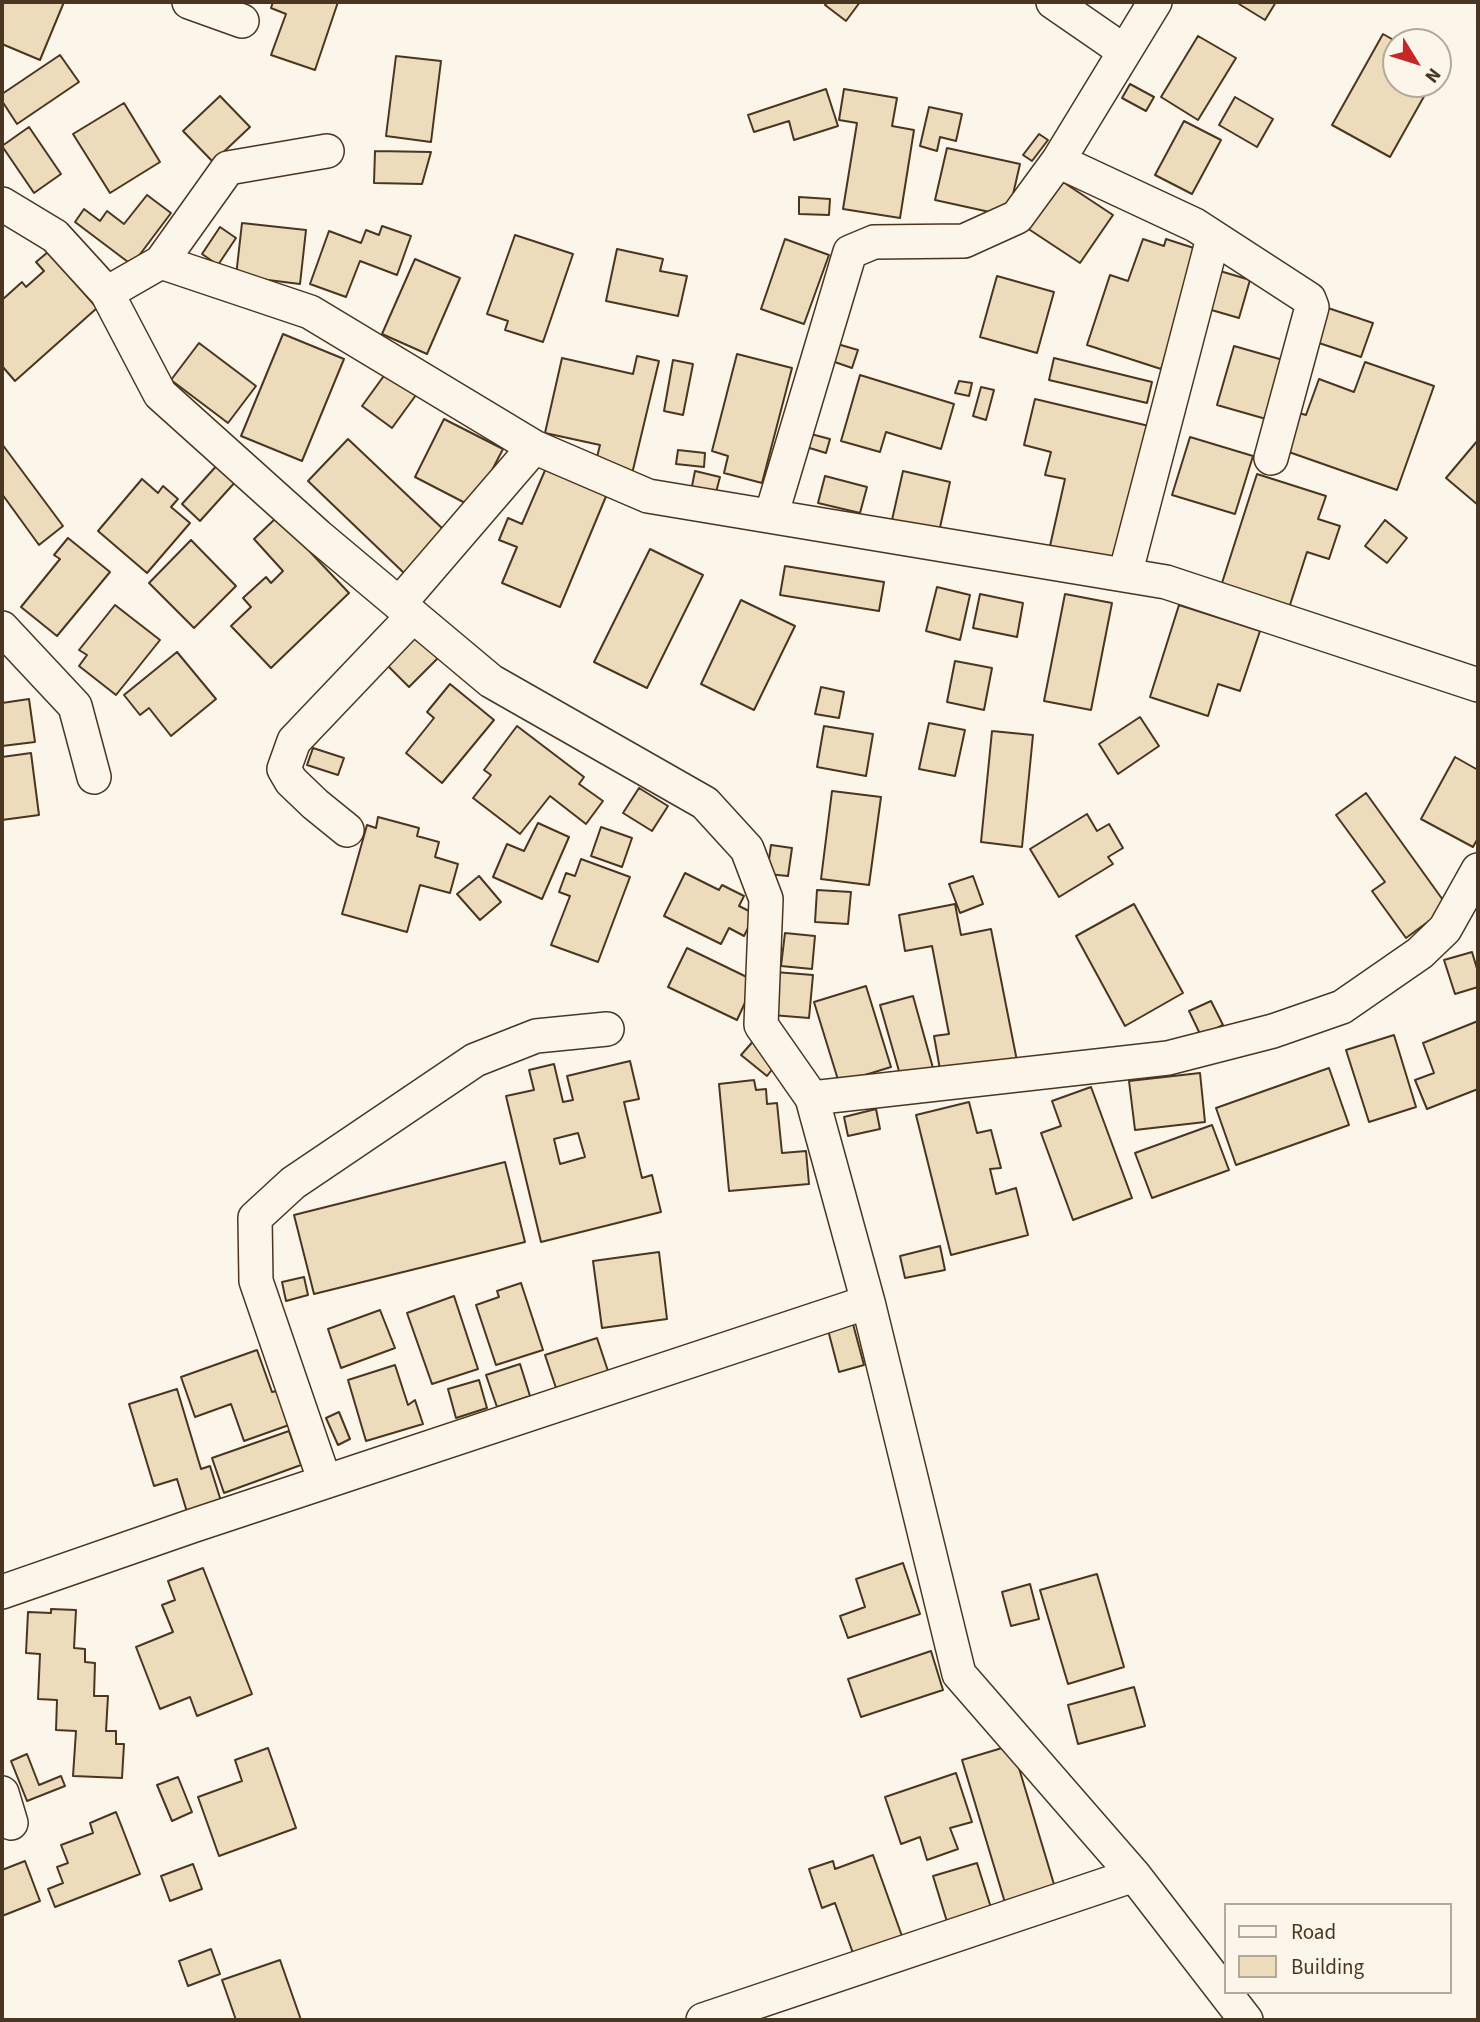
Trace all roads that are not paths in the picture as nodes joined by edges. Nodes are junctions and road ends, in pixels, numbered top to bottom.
1 (189, 2) edge
2 (1053, 2) edge
3 (1155, 2) edge
4 (243, 21) dead end
5 (1124, 51) junction
6 (327, 151) dead end
7 (1058, 161) junction
8 (2, 204) edge
9 (1213, 238) junction
10 (161, 262) junction
11 (107, 293) junction
12 (534, 447) junction
13 (1271, 458) dead end
14 (771, 516) junction
15 (1125, 575) junction
16 (406, 610) junction
17 (2, 628) edge
18 (1478, 685) edge
19 (94, 777) dead end
20 (348, 830) dead end
21 (1478, 870) edge
22 (607, 1030) dead end
23 (812, 1098) junction
24 (869, 1302) junction
25 (325, 1482) junction
26 (2, 1592) edge
27 (1134, 1875) junction
28 (1224, 1992) edge
29 (1226, 1994) edge
30 (702, 2020) edge
31 (1246, 2020) edge

1 - 4 street
2 - 5 street
3 - 5 street
5 - 7 street
6 - 10 street
7 - 9 street
7 - 14 street
8 - 11 street
9 - 13 street
9 - 15 street
10 - 11 street
10 - 12 street
11 - 16 street
12 - 14 street
12 - 16 street
14 - 15 street
15 - 18 street
16 - 20 street
16 - 23 street
17 - 19 street
21 - 23 street
22 - 25 street
23 - 24 street
24 - 25 street
24 - 27 street
25 - 26 street
27 - 28 street
27 - 30 street
29 - 31 street

